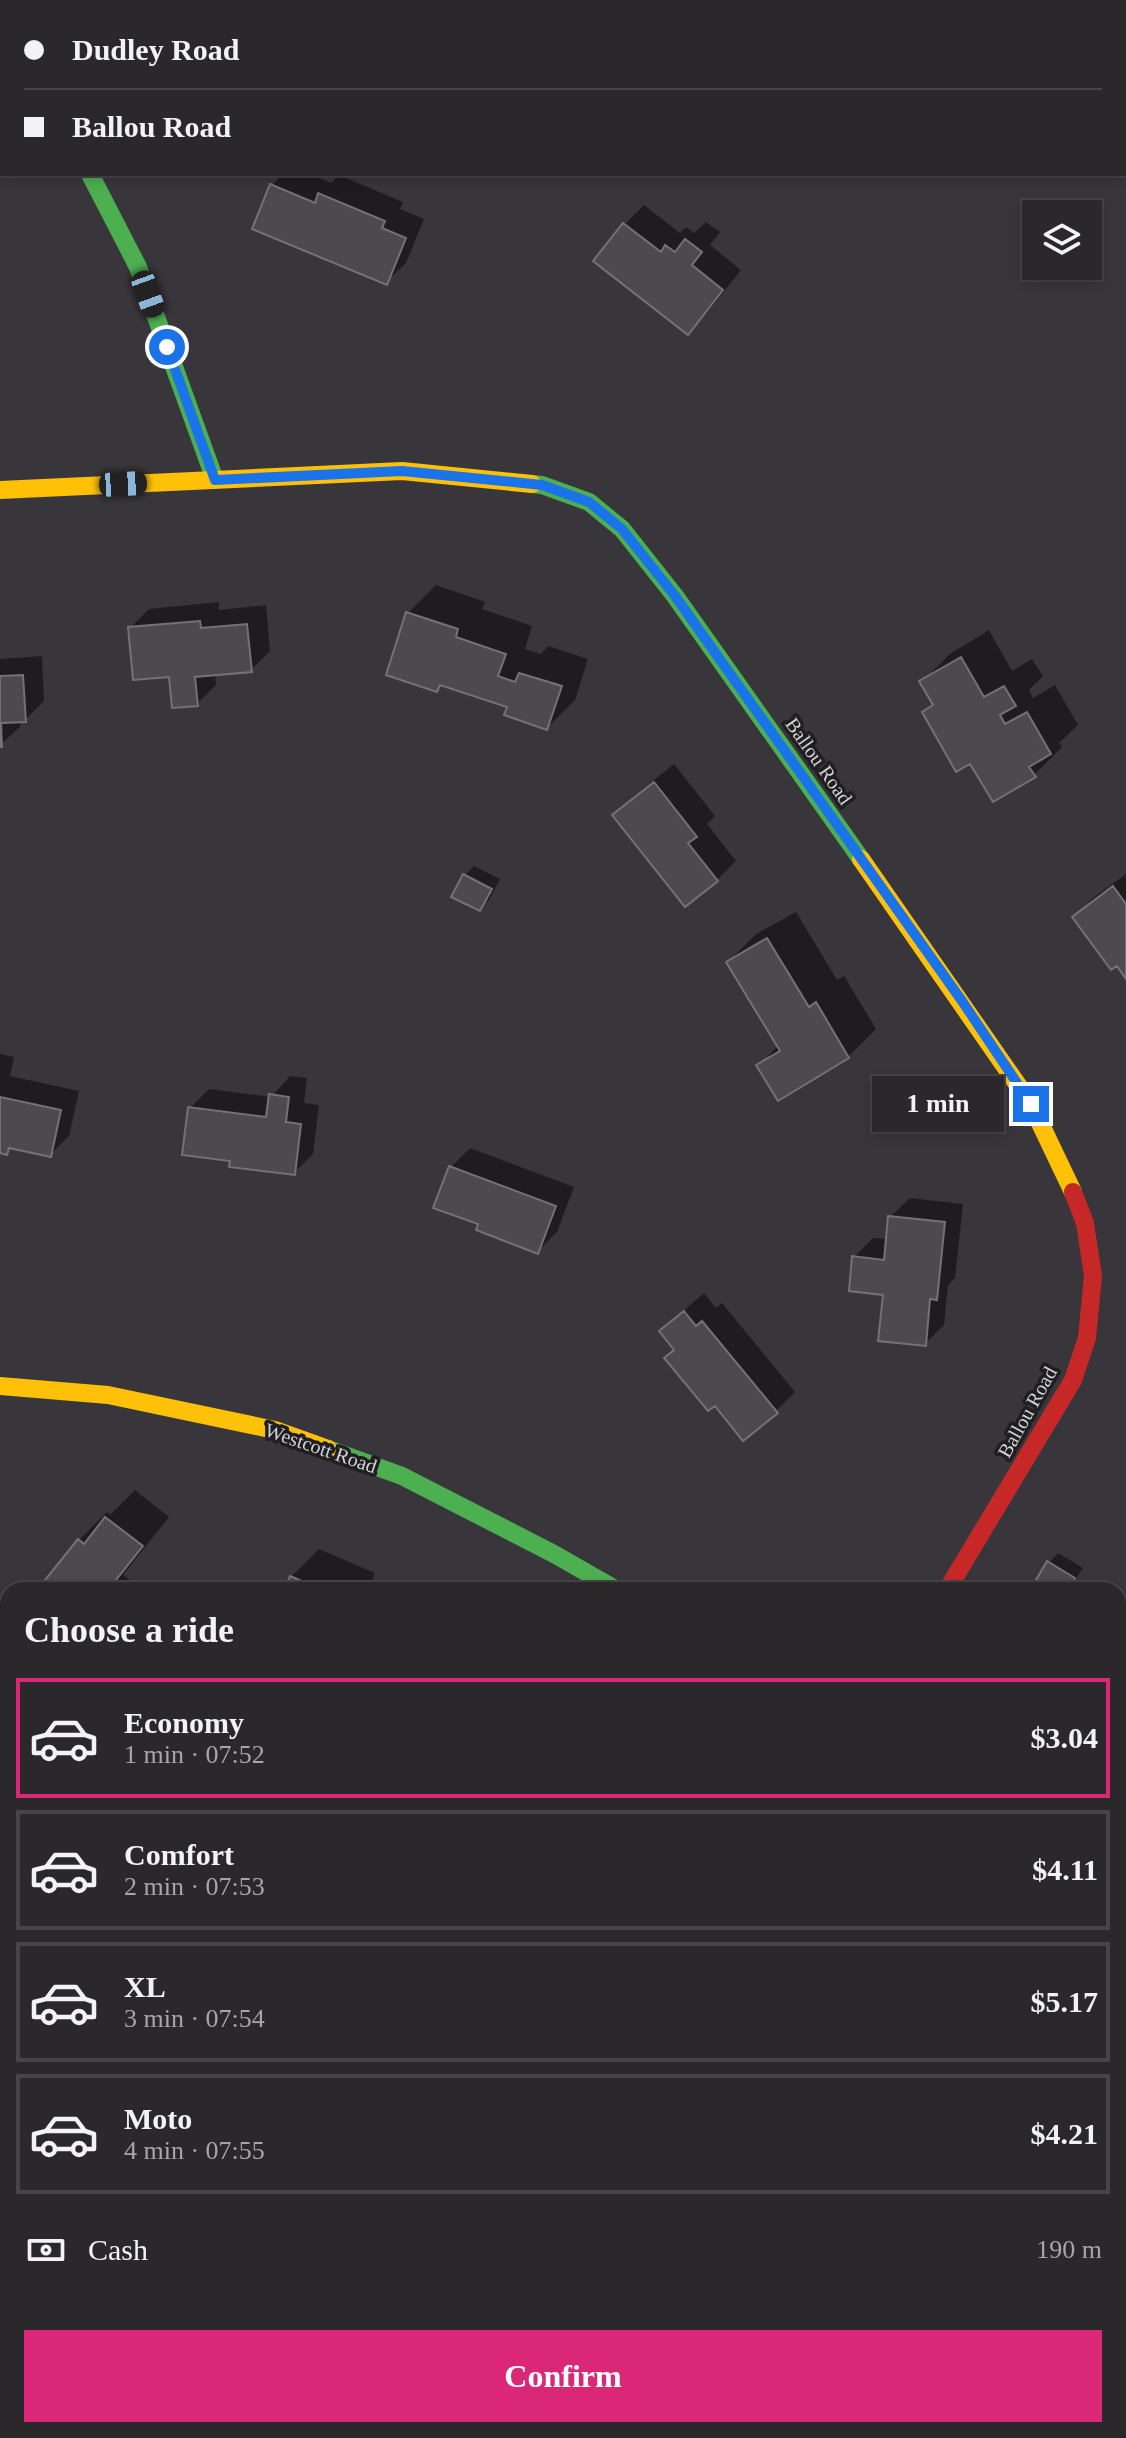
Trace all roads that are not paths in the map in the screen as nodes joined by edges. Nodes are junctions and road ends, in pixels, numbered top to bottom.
1 (91, 176) edge
2 (215, 480) junction
3 (0, 490) edge
4 (0, 1386) edge
5 (603, 1582) edge
6 (952, 1582) edge

1 - 2 street
2 - 3 street, Ballou Road
2 - 6 street, Ballou Road
4 - 5 street, Westcott Road

